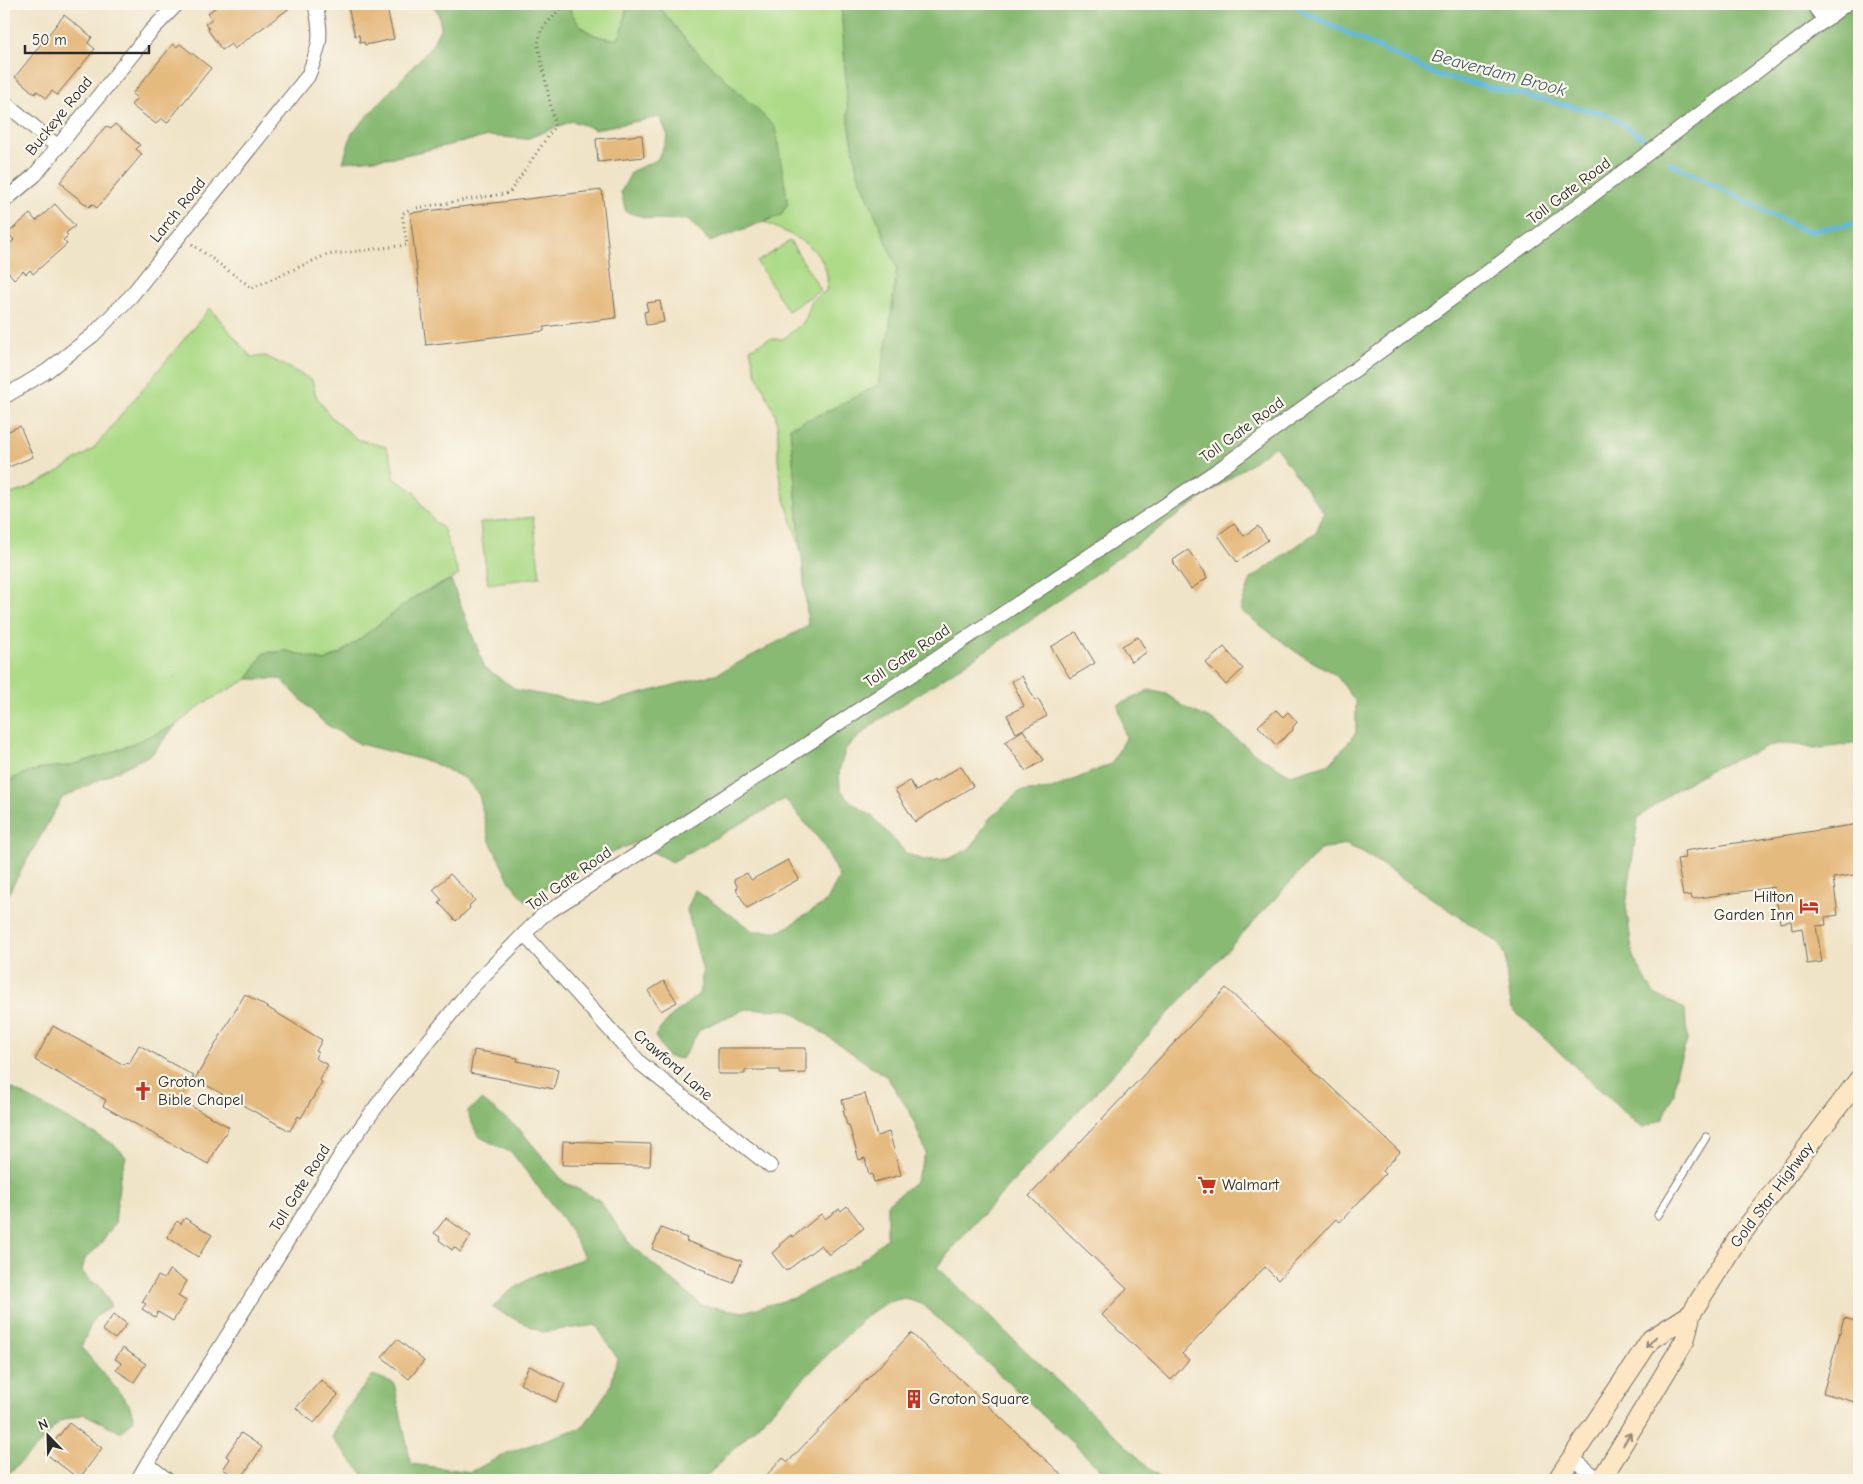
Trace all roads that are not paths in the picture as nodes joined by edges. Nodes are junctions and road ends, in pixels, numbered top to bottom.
1 (177, 4) edge
2 (315, 4) edge
3 (1813, 4) edge
4 (1846, 4) edge
5 (1824, 19) junction
6 (4, 102) edge
7 (58, 147) junction
8 (4, 202) edge
9 (4, 397) edge
10 (524, 934) junction
11 (1859, 1080) edge
12 (1706, 1137) dead end
13 (770, 1166) dead end
14 (1658, 1215) dead end
15 (1690, 1314) junction
16 (1572, 1458) junction
17 (147, 1464) junction
18 (138, 1480) edge
19 (167, 1480) edge
20 (1557, 1480) edge
21 (1600, 1480) edge

1 - 7 street, Buckeye Road
2 - 9 street, Larch Road
3 - 5 street
4 - 5 street, Toll Gate Road
5 - 10 street, Toll Gate Road
6 - 7 street
7 - 8 street, Buckeye Road
10 - 13 street, Crawford Lane
10 - 17 street, Toll Gate Road
11 - 15 main road, Gold Star Highway
12 - 14 lane
15 -> 16 main road, Gold Star Highway
21 -> 15 main road, Gold Star Highway
16 - 20 main road, Gold Star Highway
16 - 21 street
17 - 18 street, Toll Gate Road
17 - 19 street

